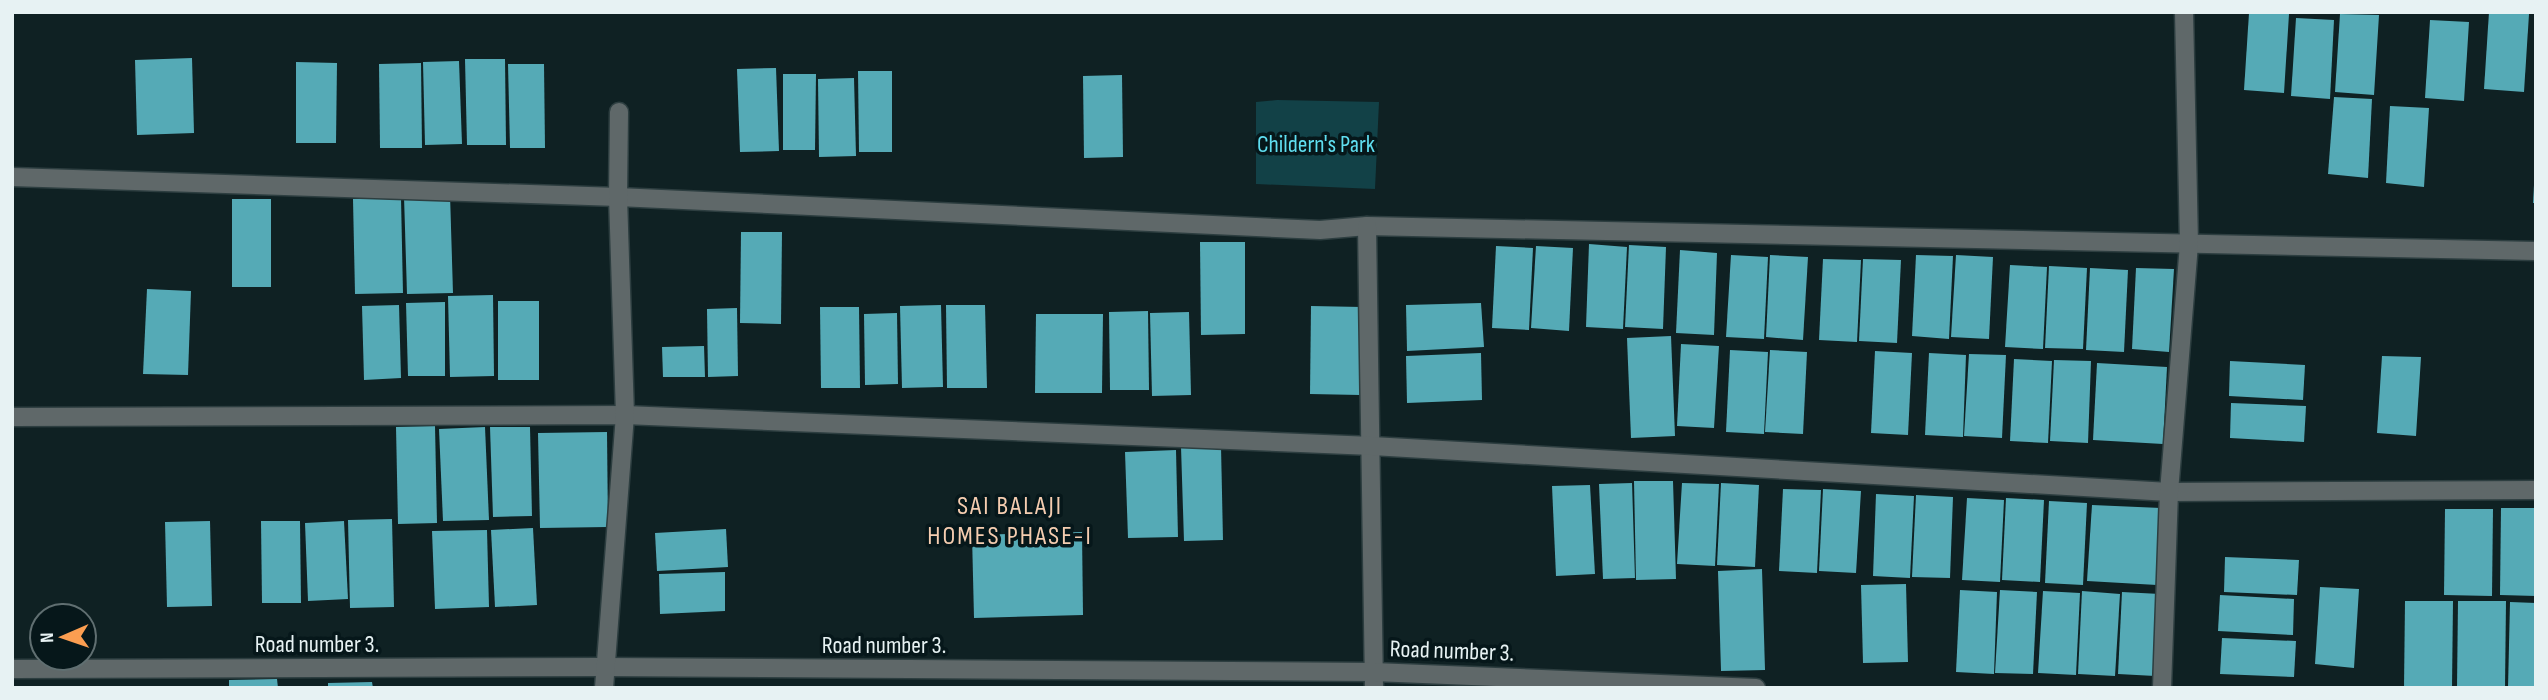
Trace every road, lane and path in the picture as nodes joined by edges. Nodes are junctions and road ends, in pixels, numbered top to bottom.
1 (2184, 12) edge
2 (619, 112) dead end
3 (12, 177) edge
4 (618, 197) junction
5 (1367, 226) junction
6 (2189, 244) junction
7 (2536, 251) edge
8 (625, 415) junction
9 (12, 417) edge
10 (1372, 446) junction
11 (2536, 490) edge
12 (2169, 492) junction
13 (604, 667) junction
14 (12, 669) edge
15 (1374, 680) edge
16 (604, 688) edge
17 (1756, 688) edge
18 (2162, 688) edge

1 - 6 street
2 - 4 street
3 - 4 street
4 - 5 street
4 - 8 street
5 - 6 street
5 - 10 street
6 - 7 street
6 - 12 street
8 - 9 street
8 - 10 street
8 - 13 street
10 - 12 street
10 - 15 street
11 - 12 street
12 - 18 street
13 - 14 street, Road number 3.
13 - 15 street, Road number 3.
13 - 16 street
15 - 17 street, Road number 3.

